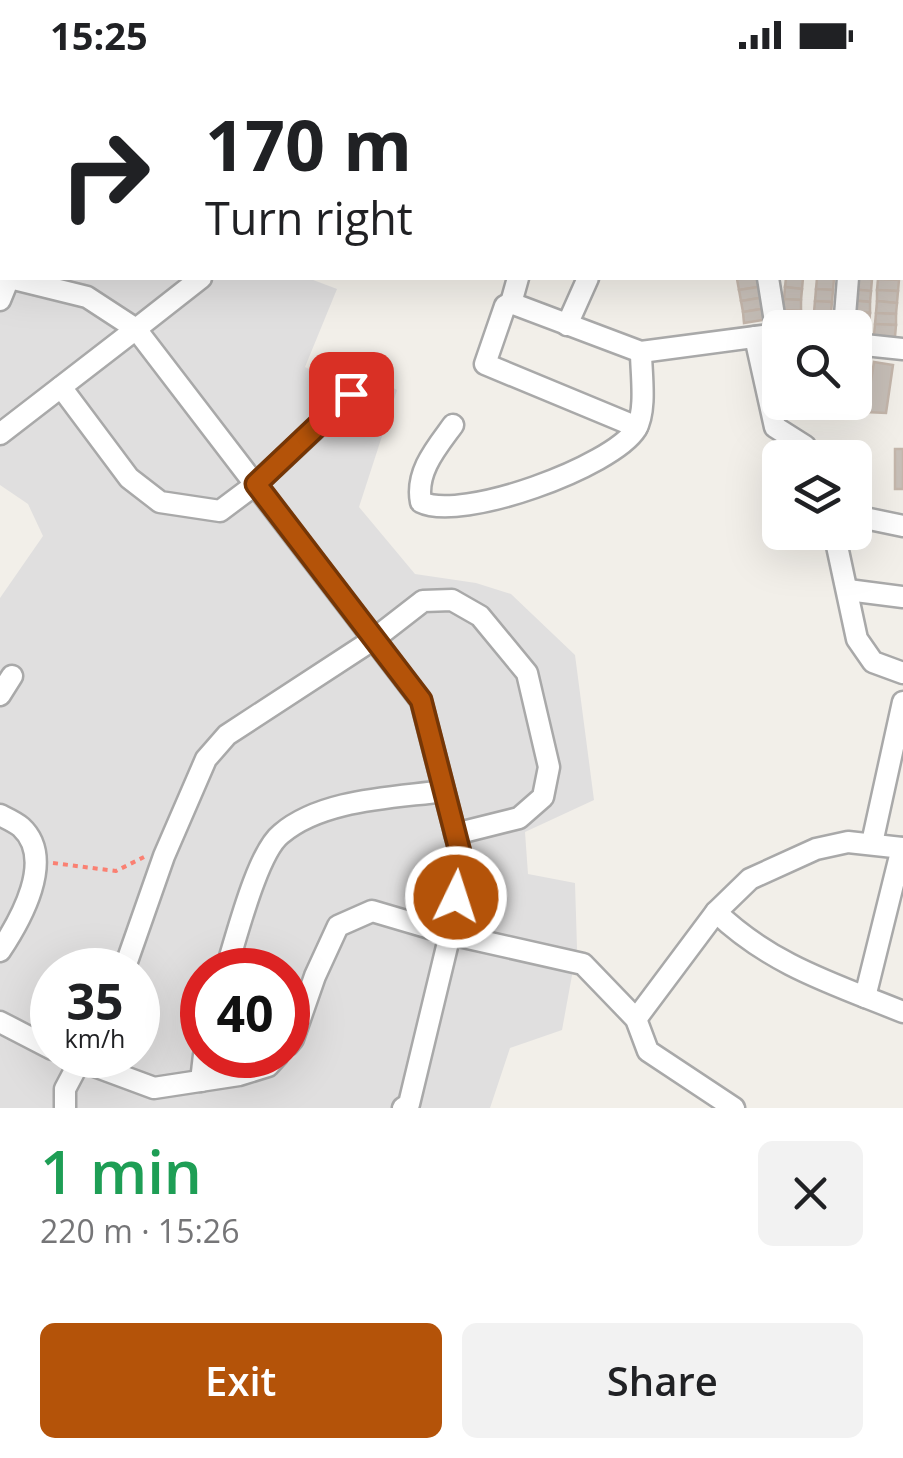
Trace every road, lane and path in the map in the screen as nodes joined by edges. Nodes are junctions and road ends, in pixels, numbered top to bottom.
1 (17, 280) edge
2 (197, 280) edge
3 (517, 280) edge
4 (587, 280) edge
5 (769, 280) edge
6 (848, 280) edge
7 (511, 303) junction
8 (774, 310) edge
9 (845, 310) edge
10 (567, 325) junction
11 (136, 329) junction
12 (762, 336) edge
13 (755, 337) junction
14 (872, 346) edge
15 (903, 349) edge
16 (642, 352) junction
17 (61, 387) junction
18 (351, 394) dead end
19 (453, 424) dead end
20 (637, 427) junction
21 (0, 434) edge
22 (796, 440) edge
23 (256, 484) junction
24 (872, 520) edge
25 (903, 526) edge
26 (838, 550) edge
27 (848, 590) junction
28 (903, 597) edge
29 (374, 639) junction
30 (903, 673) edge
31 (12, 676) dead end
32 (0, 695) edge
33 (903, 702) edge
34 (444, 791) junction
35 (0, 815) edge
36 (456, 834) junction
37 (872, 842) junction
38 (903, 848) edge
39 (164, 856) junction
40 (34, 858) junction
41 (716, 912) junction
42 (450, 934) junction
43 (3, 940) edge
44 (132, 948) edge
45 (233, 948) edge
46 (310, 988) edge
47 (865, 997) junction
48 (903, 1012) edge
49 (636, 1018) junction
50 (0, 1022) edge
51 (30, 1038) edge
52 (69, 1078) edge
53 (128, 1078) edge
54 (201, 1078) edge
55 (214, 1078) edge
56 (201, 1081) junction
57 (65, 1108) edge
58 (403, 1108) edge
59 (734, 1108) edge

1 - 11 street
2 - 11 street
3 - 7 street
4 - 10 street
5 - 8 street
6 - 9 street
7 - 10 street
7 - 20 street
10 - 16 street
11 - 17 street
11 - 23 street
12 - 13 street
13 - 16 street
13 - 22 street
14 - 15 street
16 - 20 street
17 - 21 street
17 - 23 street
18 - 23 street
19 - 20 street
23 - 29 street
24 - 25 street
26 - 27 street
27 - 28 street
27 - 30 street
29 - 34 street
29 - 36 street
29 - 39 street
31 - 32 street
33 - 37 street
34 - 36 street
34 - 45 street
35 - 40 street
36 - 42 street
37 - 38 street
37 - 41 street
38 - 47 street
39 - 40 path
39 - 44 street
40 - 43 street
41 - 47 street
41 - 49 street
42 - 46 street
42 - 49 street
42 - 58 street
47 - 48 street
49 - 59 street
50 - 51 street
52 - 57 street
53 - 56 street
54 - 56 street
55 - 56 street

